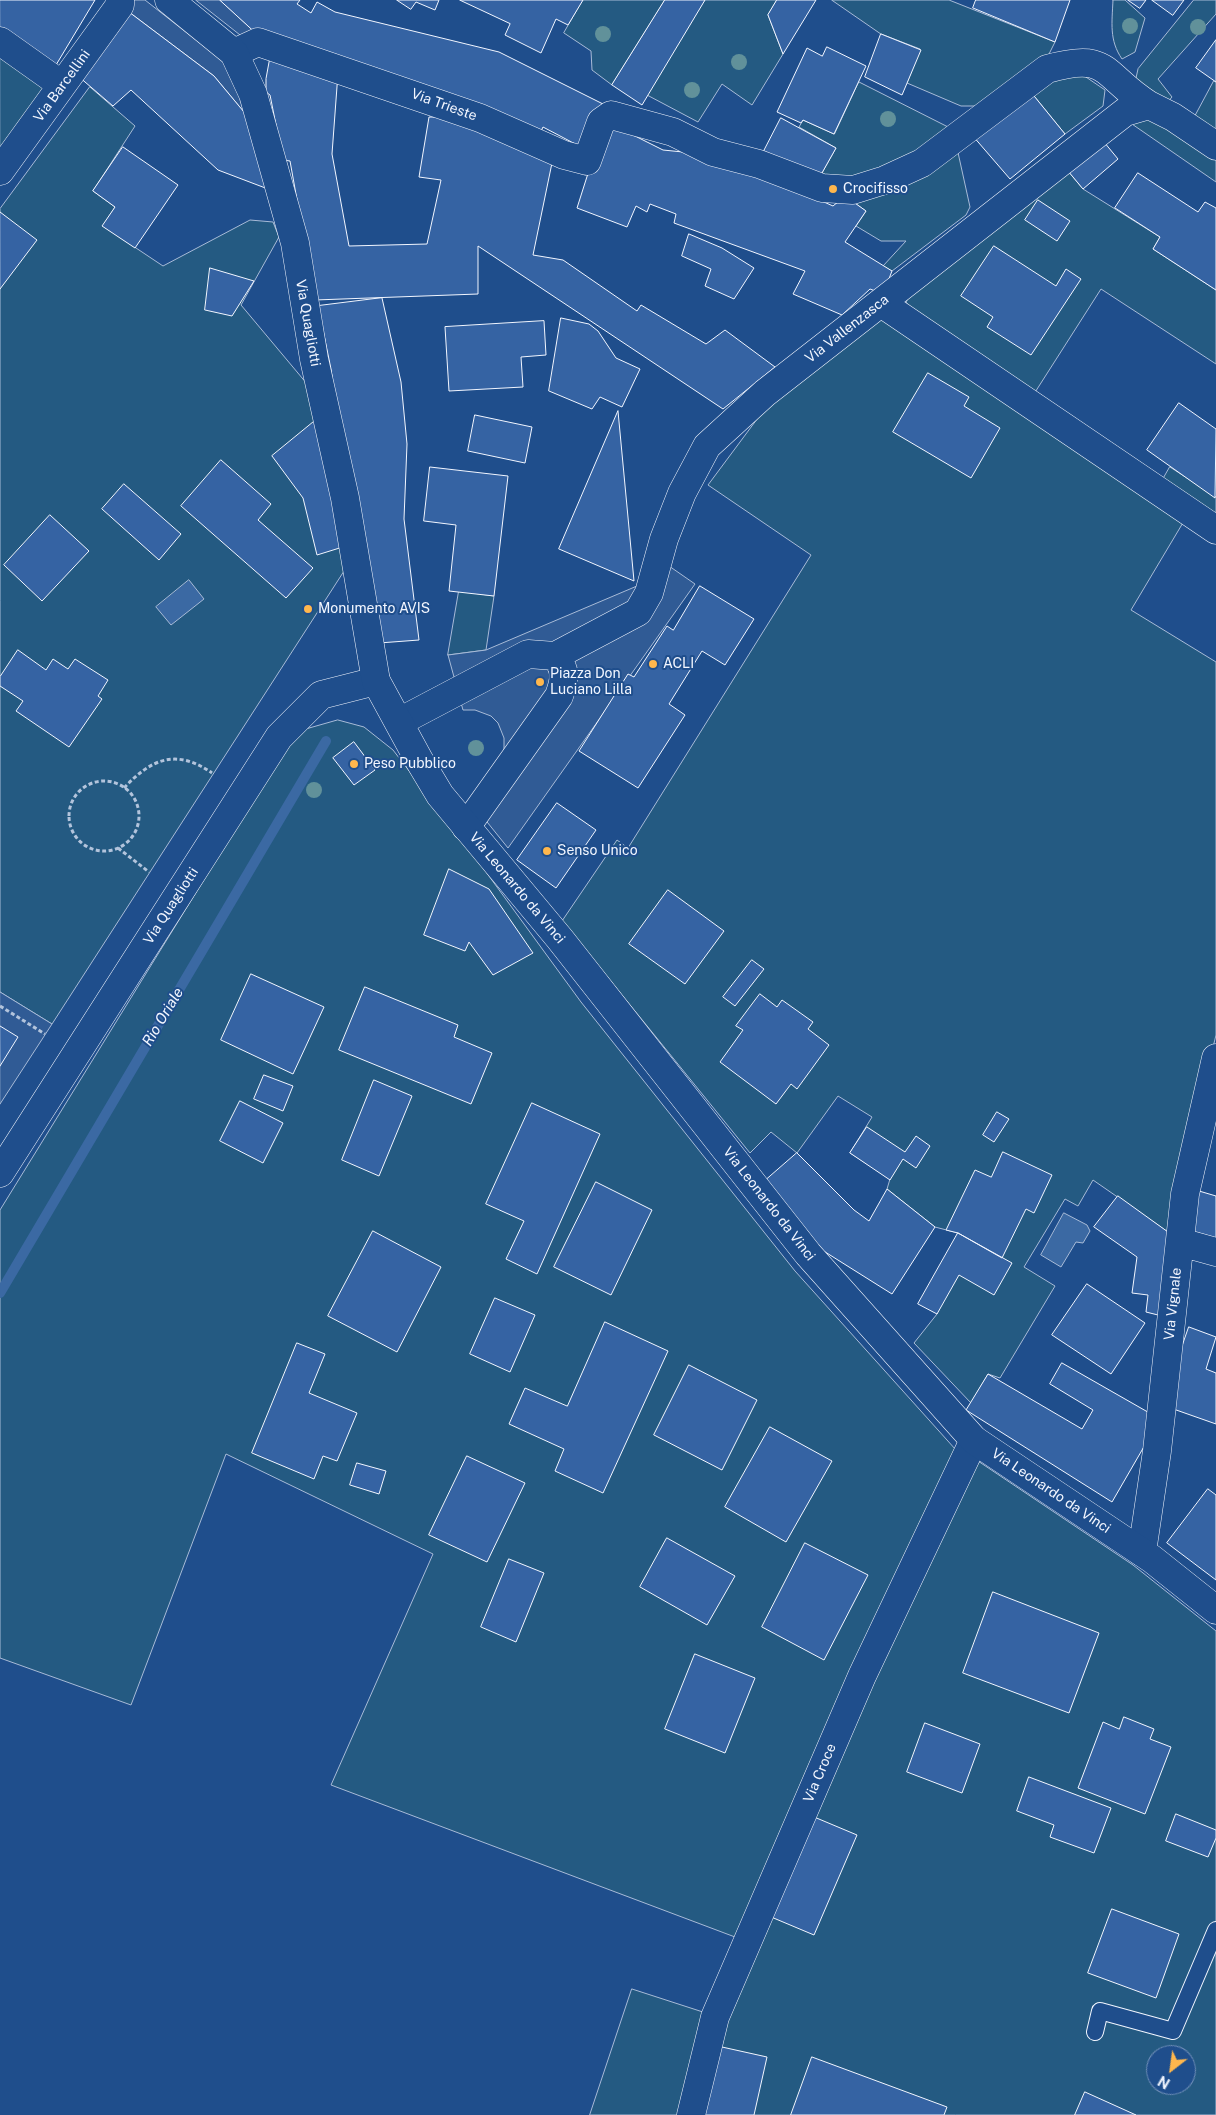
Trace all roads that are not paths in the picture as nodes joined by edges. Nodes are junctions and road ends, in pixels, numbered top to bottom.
1 (120, 0) edge
2 (169, 0) edge
3 (0, 41) edge
4 (234, 53) junction
5 (62, 85) junction
6 (1149, 105) junction
7 (1216, 146) edge
8 (0, 171) edge
9 (881, 303) junction
10 (1216, 530) edge
11 (556, 656) junction
12 (376, 681) junction
13 (399, 722) junction
14 (466, 828) junction
15 (1216, 1058) edge
16 (0, 1173) edge
17 (1180, 1242) junction
18 (1216, 1252) edge
19 (974, 1440) junction
20 (1142, 1552) junction
21 (1216, 1610) edge
22 (1216, 1930) edge
23 (1095, 2032) dead end
24 (691, 2115) edge

1 - 5 street, Via Barcellini
2 - 4 street, Via Quagliotti
3 - 5 street
4 - 6 street, Via Trieste
4 - 12 street, Via Quagliotti
5 - 8 street, Via Barcellini
6 - 7 street
6 - 9 street, Via Vallenzasca
9 - 10 street
9 - 11 street, Via Vallenzasca
11 - 13 street
11 - 14 street
12 - 13 street, Via Quagliotti
12 - 16 street, Via Quagliotti
13 - 14 street, Via Leonardo da Vinci
14 - 19 street, Via Leonardo da Vinci
15 - 17 street, Via Vignale
17 - 18 street
17 - 20 street, Via Vignale
19 - 20 street, Via Leonardo da Vinci
19 - 24 street, Via Croce
20 - 21 street, Via Leonardo da Vinci
22 - 23 lane

